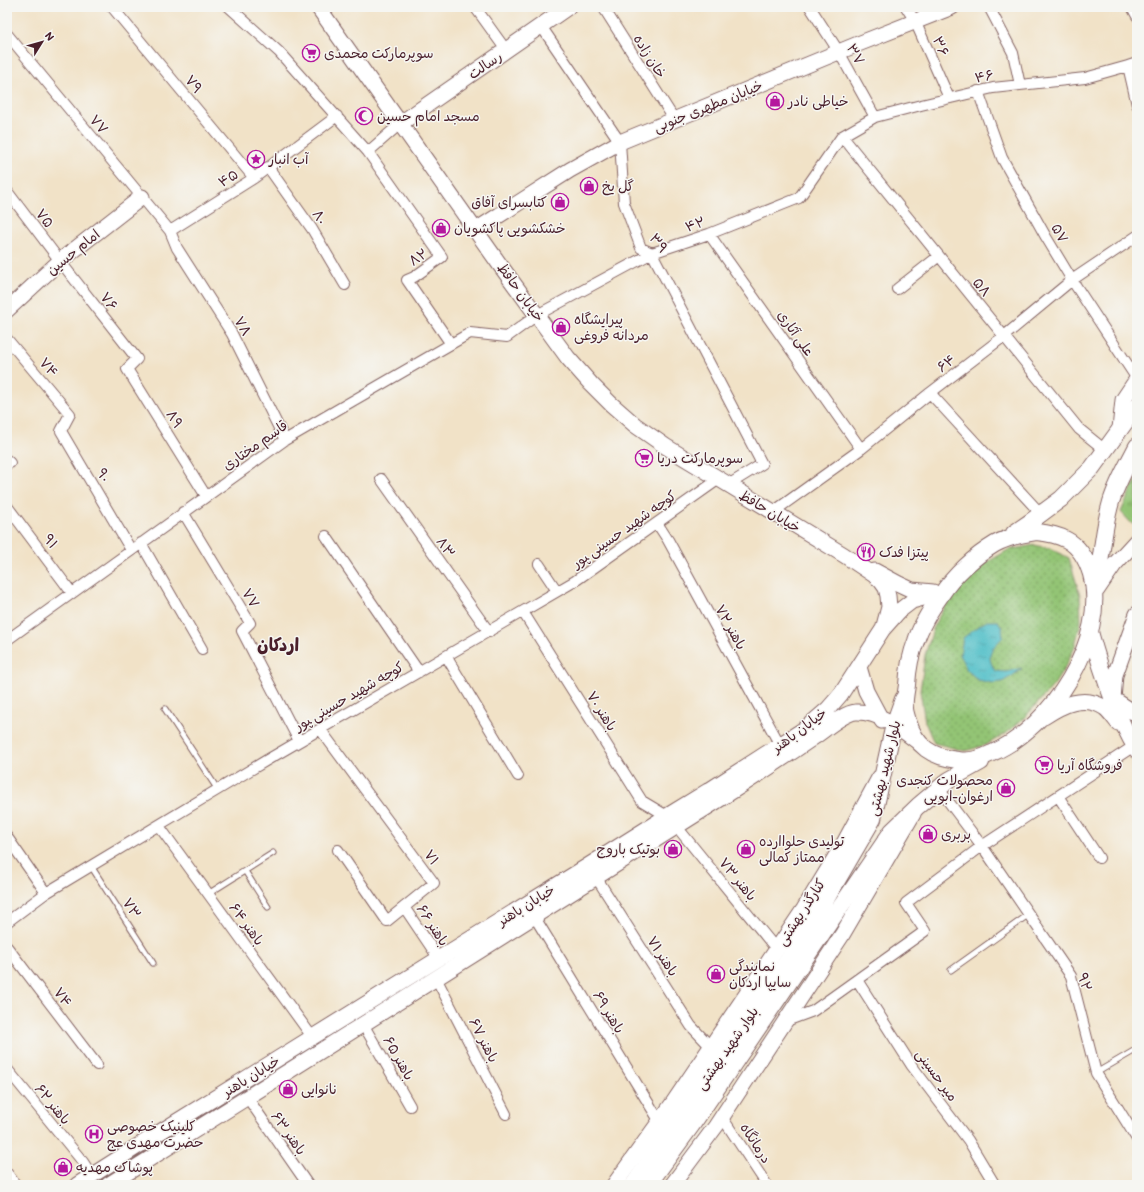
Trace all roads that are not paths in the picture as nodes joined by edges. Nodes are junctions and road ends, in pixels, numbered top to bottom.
1 (112, 7) edge
2 (229, 7) edge
3 (318, 7) edge
4 (475, 7) edge
5 (568, 7) edge
6 (602, 7) edge
7 (810, 7) edge
8 (906, 7) edge
9 (952, 7) edge
10 (989, 7) edge
11 (1132, 7) edge
12 (1137, 16) edge
13 (915, 21) junction
14 (541, 26) junction
15 (7, 34) edge
16 (506, 50) junction
17 (838, 52) junction
18 (1134, 65) edge
19 (1020, 85) junction
20 (978, 91) junction
21 (949, 98) junction
22 (1137, 105) edge
23 (337, 116) junction
24 (875, 117) junction
25 (674, 119) junction
26 (401, 123) junction
27 (842, 136) junction
28 (620, 142) junction
29 (368, 152) junction
30 (268, 167) junction
31 (254, 178) junction
32 (7, 191) edge
33 (142, 197) junction
34 (476, 230) junction
35 (170, 231) junction
36 (709, 234) junction
37 (1137, 236) edge
38 (652, 253) junction
39 (938, 256) junction
40 (60, 261) junction
41 (1072, 280) junction
42 (345, 285) dead end
43 (897, 289) dead end
44 (7, 310) edge
45 (537, 315) junction
46 (1003, 337) junction
47 (7, 339) edge
48 (451, 344) junction
49 (137, 359) joint
50 (1137, 379) edge
51 (930, 393) junction
52 (1137, 406) edge
53 (70, 414) joint
54 (1120, 430) junction
55 (285, 440) junction
56 (1137, 446) edge
57 (861, 449) junction
58 (1105, 450) junction
59 (381, 479) dead end
60 (723, 482) junction
61 (206, 496) junction
62 (7, 506) edge
63 (183, 512) junction
64 (773, 512) junction
65 (1041, 514) junction
66 (657, 523) junction
67 (326, 536) dead end
68 (1137, 540) edge
69 (141, 543) junction
70 (996, 543) junction
71 (131, 550) junction
72 (844, 555) junction
73 (539, 564) dead end
74 (1097, 590) junction
75 (557, 592) junction
76 (72, 593) junction
77 (942, 593) junction
78 (1094, 606) junction
79 (523, 612) junction
80 (1137, 614) edge
81 (883, 629) junction
82 (1090, 630) junction
83 (488, 632) junction
84 (7, 640) edge
85 (202, 649) dead end
86 (446, 656) junction
87 (859, 667) junction
88 (419, 672) junction
89 (906, 690) junction
90 (1113, 699) junction
91 (165, 709) dead end
92 (1137, 713) edge
93 (1040, 719) junction
94 (888, 721) junction
95 (320, 729) junction
96 (1126, 732) junction
97 (299, 741) junction
98 (918, 742) junction
99 (780, 745) junction
100 (1136, 747) edge
101 (1001, 750) junction
102 (884, 770) junction
103 (518, 776) dead end
104 (939, 789) junction
105 (218, 790) junction
106 (1058, 796) junction
107 (918, 806) junction
108 (672, 821) junction
109 (159, 826) junction
110 (7, 837) edge
111 (982, 846) junction
112 (338, 850) dead end
113 (273, 853) dead end
114 (1099, 858) dead end
115 (91, 866) junction
116 (245, 871) junction
117 (596, 877) junction
118 (46, 893) junction
119 (208, 894) junction
120 (268, 907) dead end
121 (404, 907) junction
122 (1028, 914) junction
123 (534, 916) junction
124 (7, 922) edge
125 (7, 947) edge
126 (777, 950) junction
127 (439, 959) junction
128 (153, 963) dead end
129 (951, 970) dead end
130 (436, 978) junction
131 (857, 980) junction
132 (786, 1021) junction
133 (363, 1024) junction
134 (313, 1038) junction
135 (711, 1047) junction
136 (1137, 1050) edge
137 (97, 1065) dead end
138 (7, 1069) edge
139 (1096, 1074) junction
140 (247, 1097) junction
141 (410, 1106) dead end
142 (506, 1114) dead end
143 (722, 1117) junction
144 (660, 1122) junction
145 (1137, 1139) edge
146 (7, 1173) edge
147 (92, 1176) junction
148 (306, 1184) edge
149 (16, 1185) edge
150 (78, 1185) edge
151 (108, 1185) edge
152 (614, 1185) edge
153 (633, 1185) edge
154 (648, 1185) edge
155 (672, 1185) edge
156 (767, 1185) edge
157 (995, 1185) edge

1 - 31 street, ۷۹
2 - 23 street
3 - 26 main road, خیابان حافظ
4 - 16 street
5 - 14 main road, رسالت
6 - 25 street, خان زاده
7 - 17 street, ۳۷
8 - 13 street, ۳۶
9 - 13 main road, خیابان مطهری جنوبی
10 - 19 street
11 - 12 street
13 - 17 main road, خیابان مطهری جنوبی
13 - 21 street, ۳۶
14 - 16 main road, رسالت
14 - 28 street
15 - 33 street, ۷۷
16 - 26 main road, رسالت
17 - 24 street, ۳۷
17 - 25 main road, خیابان مطهری جنوبی
18 - 19 street, ۴۶
18 - 22 street
19 - 20 street, ۴۶
20 - 21 street, ۴۶
20 - 41 street, ۵۷
21 - 24 street, ۴۶
23 - 29 street
23 - 30 street, ۴۵
24 - 27 street, ۴۶
25 - 28 main road, خیابان مطهری جنوبی
26 - 29 street
26 - 34 main road, خیابان حافظ
27 - 36 street, ۴۲
27 - 39 street, ۵۸
28 - 34 main road, خیابان مطهری جنوبی
28 - 38 street, ۳۹
29 - 48 street, ۸۲
30 - 31 street, ۴۵
30 - 42 street, ۸۰
31 - 35 street, ۴۵
32 - 40 street, ۷۵
33 - 35 street, ۷۷
33 - 40 main road, امام حسین
34 - 45 main road, خیابان حافظ
35 - 55 street, ۷۸
36 - 38 street, ۴۲
36 - 57 street, علی آثاری
37 - 41 street, ۶۴
38 - 45 street, ۴۲
38 - 60 street, ۳۹
39 - 43 street
39 - 46 street, ۵۸
40 - 44 main road, امام حسین
40 - 49 street, ۷۶
41 - 46 street, ۶۴
41 - 50 street, ۵۷
45 - 48 street, قاسم مختاری
45 - 60 main road, خیابان حافظ
46 - 51 street, ۶۴
46 - 58 street, ۵۸
47 - 53 street, ۷۴
48 - 55 street, قاسم مختاری
49 - 61 street, ۸۹
50 - 54 main road
51 - 57 street, ۶۴
51 - 65 street
52 - 54 main road
53 - 71 street, ۹۰
54 - 58 main road
55 - 61 street, قاسم مختاری
56 - 74 main road
57 - 64 street, ۶۴
58 - 65 main road
59 - 83 street, ۸۳
60 - 64 main road, خیابان حافظ
60 - 66 street, کوچه شهید حسینی ‍پور
61 - 63 street, قاسم مختاری
62 - 76 street, ۹۱
63 - 69 street, قاسم مختاری
63 - 97 street, ۷۷
64 - 72 main road, خیابان حافظ
65 - 70 main road
66 - 75 street, کوچه شهید حسینی ‍پور
66 - 99 street, باهنر ۷۲
67 - 88 street
68 - 74 main road
69 - 71 street, قاسم مختاری
69 - 85 street
70 - 77 main road
70 - 78 main road
71 - 76 street, قاسم مختاری
72 - 77 main road, خیابان حافظ
72 - 81 main road, خیابان حافظ
73 - 75 street
74 - 78 main road
75 - 79 street, کوچه شهید حسینی ‍پور
76 - 84 street, قاسم مختاری
77 - 81 main road, خیابان باهنر
77 - 89 main road
78 - 82 main road
79 - 83 street, کوچه شهید حسینی ‍پور
79 - 108 street, باهنر ۷۰
80 - 90 main road
81 - 87 main road, خیابان باهنر
82 - 90 main road
82 - 93 main road
83 - 86 street, کوچه شهید حسینی ‍پور
86 - 88 street, کوچه شهید حسینی ‍پور
86 - 103 street
87 - 94 main road
87 - 99 main road, خیابان باهنر
88 - 95 street, کوچه شهید حسینی ‍پور
89 - 94 main road, بلوار شهید بهشتی
89 - 98 main road
90 - 92 main road
90 - 96 main road
91 - 105 lane
93 - 96 main road
93 - 101 main road
94 - 98 main road, خیابان باهنر
94 - 102 main road, بلوار شهید بهشتی
94 - 108 main road, خیابان باهنر
95 - 97 street, کوچه شهید حسینی ‍پور
95 - 121 street, ۷۱
96 - 100 main road
97 - 105 street, کوچه شهید حسینی ‍پور
98 - 101 main road
99 - 108 main road, خیابان باهنر
100 - 106 street
101 - 104 main road, بلوار شهید بهشتی
102 - 126 main road, کنارگذر بهشتی
102 - 153 main road, بلوار شهید بهشتی
104 - 107 main road, بلوار شهید بهشتی
104 - 111 street, ۹۲
105 - 109 street, کوچه شهید حسینی ‍پور
106 - 111 street
106 - 114 street
107 - 132 main road
107 - 154 main road, بلوار شهید بهشتی
108 - 117 main road, خیابان باهنر
108 - 126 street, باهنر ۷۳
108 - 127 main road, خیابان باهنر
109 - 115 street, کوچه شهید حسینی ‍پور
109 - 119 street, باهنر ۶۴
110 - 118 street
111 - 122 street, ۹۲
111 - 131 street
112 - 121 street, ۷۱
113 - 116 lane
115 - 118 street, کوچه شهید حسینی ‍پور
115 - 128 lane, ۷۳
116 - 119 lane
116 - 120 lane
117 - 123 main road, خیابان باهنر
117 - 135 street, باهنر ۷۱
118 - 124 street, کوچه شهید حسینی ‍پور
119 - 134 street, باهنر ۶۴
121 - 127 street, باهنر ۶۶
122 - 129 lane
122 - 139 street, ۹۲
123 - 130 main road, خیابان باهنر
123 - 144 street, باهنر ۶۹
125 - 137 street, ۷۴
126 - 135 main road, کنارگذر بهشتی
127 - 134 main road, خیابان باهنر
130 - 133 main road, خیابان باهنر
130 - 142 street, باهنر ۶۷
131 - 132 street
131 - 157 street, میر حسینی
132 - 143 main road
133 - 140 main road, خیابان باهنر
133 - 141 street, باهنر ۶۵
134 - 147 main road, خیابان باهنر
135 - 144 main road, کنارگذر بهشتی
136 - 139 lane
138 - 147 street, باهنر ۶۲
139 - 145 street, ۹۲
140 - 148 street, باهنر ۶۳
140 - 151 main road, خیابان باهنر
143 - 155 main road
143 - 156 street, درمانگاه
144 - 152 main road, کنارگذر بهشتی
146 - 149 street
147 - 150 main road, خیابان باهنر

